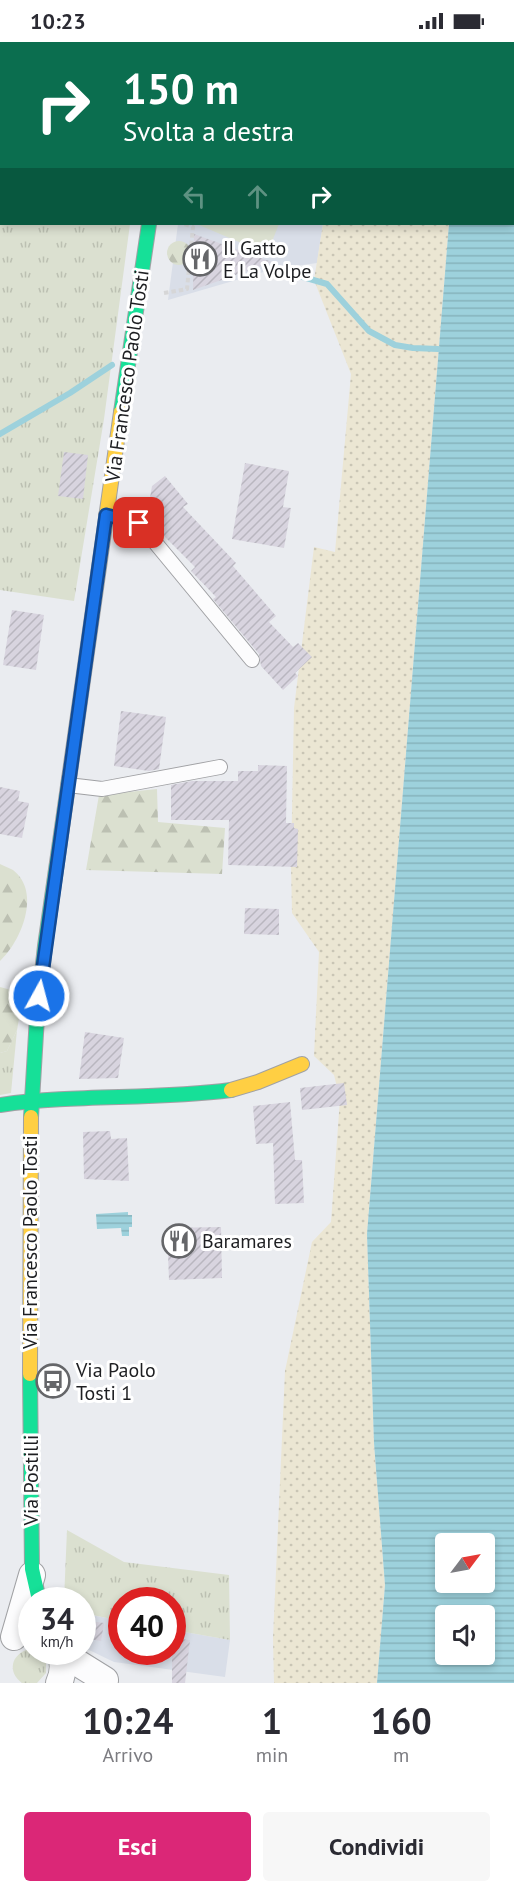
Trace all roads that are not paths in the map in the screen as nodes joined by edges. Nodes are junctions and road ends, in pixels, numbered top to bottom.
1 (149, 225) edge
2 (106, 515) junction
3 (252, 660) dead end
4 (220, 767) dead end
5 (68, 785) junction
6 (302, 1064) dead end
7 (31, 1099) junction
8 (0, 1104) edge
9 (31, 1386) joint
10 (32, 1575) junction
11 (35, 1587) edge
12 (10, 1642) edge
13 (63, 1665) edge
14 (80, 1665) edge
15 (106, 1682) edge
16 (59, 1683) edge

1 - 2 street, Via Francesco Paolo Tosti
2 - 3 lane
2 - 5 street, Via Francesco Paolo Tosti
4 - 5 lane
5 - 7 street, Via Francesco Paolo Tosti
6 - 7 street
7 - 8 street
7 - 9 street, Via Francesco Paolo Tosti
9 - 10 street, Via Postilli
10 - 11 street, Via Postilli
10 - 12 street, Via Postilli
13 - 16 street
14 - 15 street

